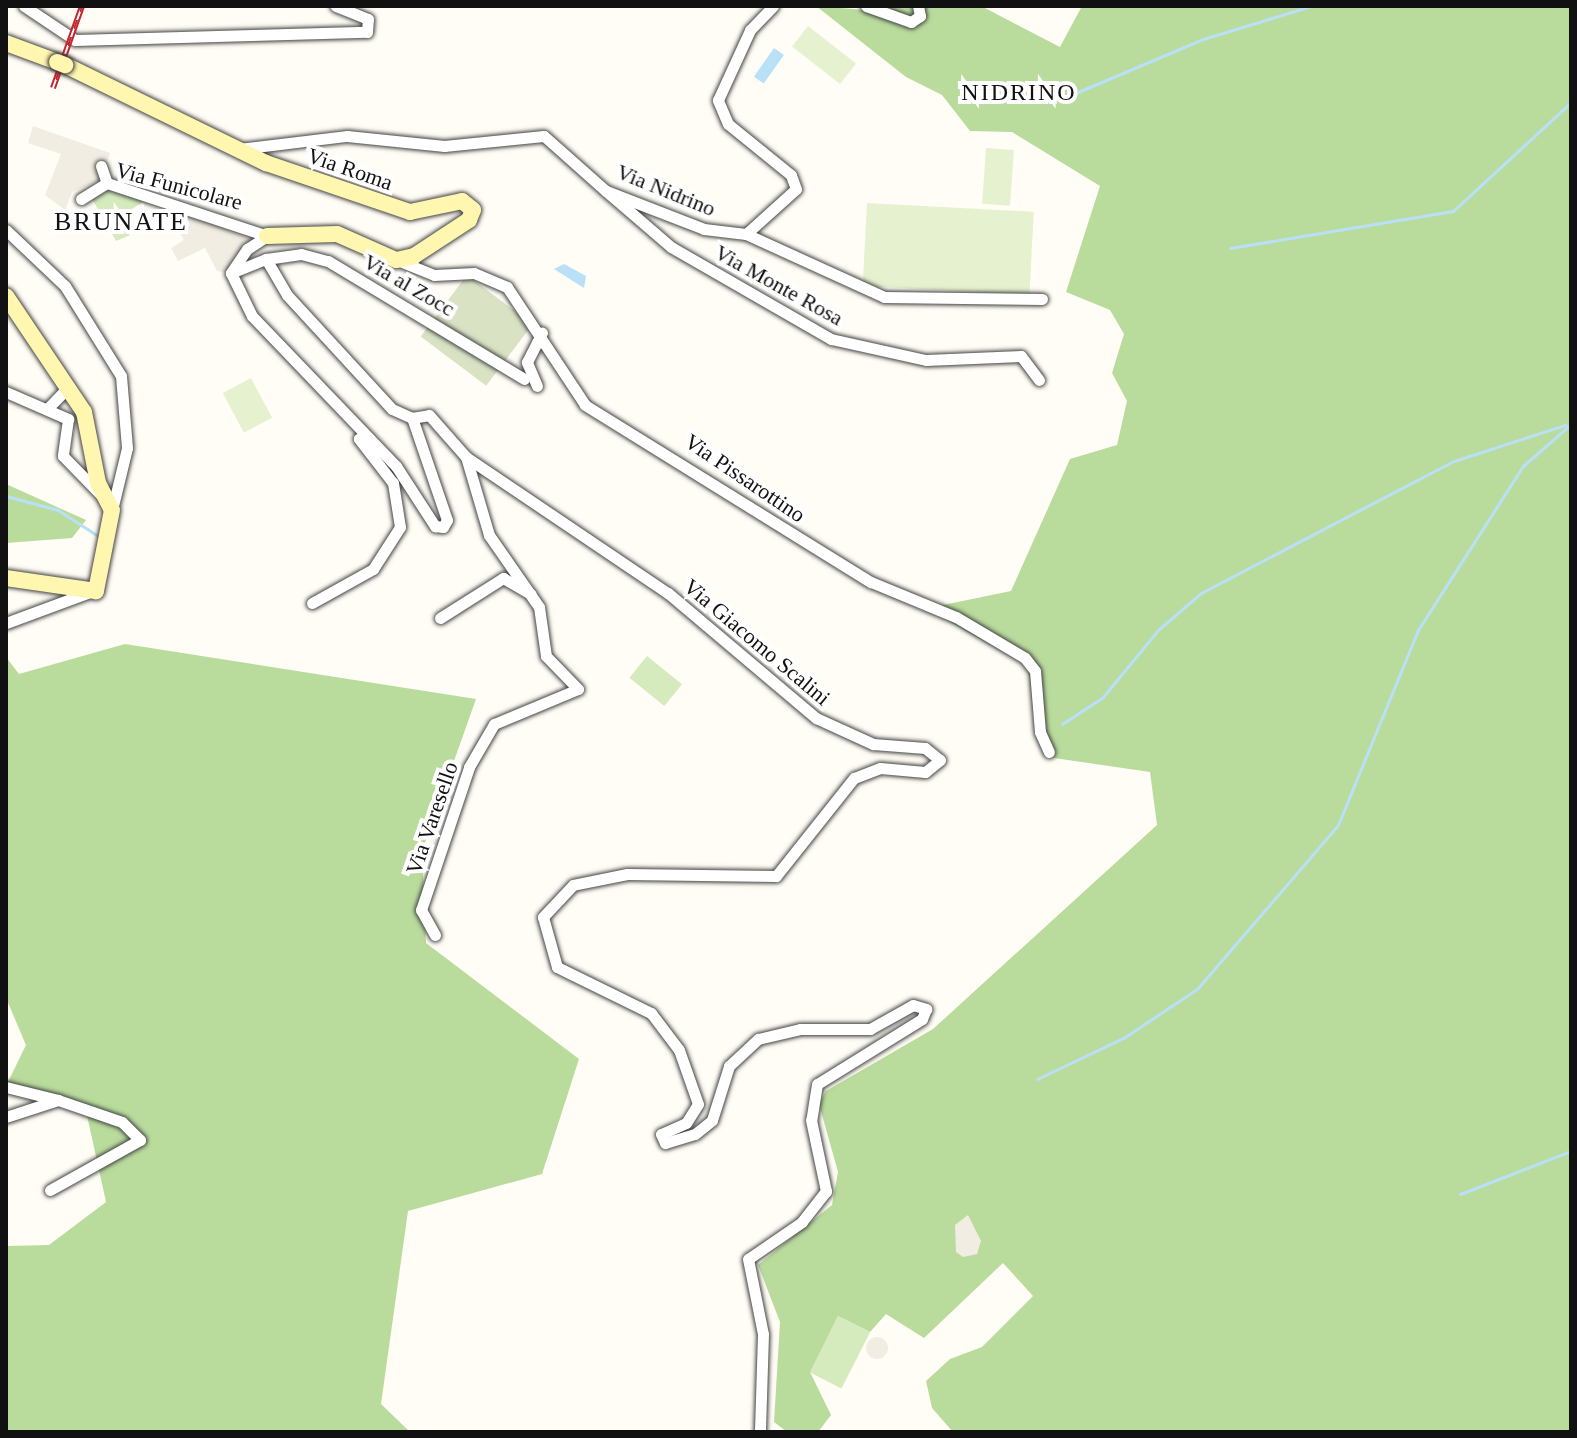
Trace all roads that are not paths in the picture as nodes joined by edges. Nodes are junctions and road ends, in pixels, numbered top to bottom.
1 (24, 6) edge
2 (336, 6) edge
3 (773, 6) edge
4 (866, 6) edge
5 (918, 6) edge
6 (6, 43) edge
7 (234, 149) junction
8 (101, 166) dead end
9 (107, 183) junction
10 (606, 191) junction
11 (81, 199) dead end
12 (6, 230) edge
13 (746, 234) junction
14 (267, 236) junction
15 (266, 259) junction
16 (396, 260) junction
17 (231, 273) junction
18 (6, 296) edge
19 (1042, 299) dead end
20 (542, 333) junction
21 (524, 379) dead end
22 (1039, 380) dead end
23 (537, 386) dead end
24 (67, 388) junction
25 (6, 392) edge
26 (334, 407) junction
27 (48, 408) junction
28 (412, 418) junction
29 (466, 457) junction
30 (109, 504) junction
31 (6, 578) edge
32 (90, 592) junction
33 (533, 595) junction
34 (312, 603) dead end
35 (440, 618) dead end
36 (6, 623) edge
37 (1049, 752) dead end
38 (435, 935) dead end
39 (6, 1087) edge
40 (58, 1100) junction
41 (6, 1117) edge
42 (50, 1190) dead end
43 (760, 1432) edge

1 - 2 street
3 - 13 street
4 - 5 street
6 - 7 street, Via Roma
7 - 10 street, Via Nidrino
7 - 16 street, Via Roma
8 - 9 street
9 - 11 street, Via Funicolare
9 - 14 street, Via Funicolare
10 - 13 street, Via Nidrino
10 - 22 street, Via Monte Rosa
12 - 30 street
13 - 19 street, Via Nidrino
14 - 16 street
14 - 17 street
15 - 17 street, Via al Zocc
15 - 21 street, Via al Zocc
15 - 28 street
16 - 20 street, Via Pissarottino
17 - 26 street
18 - 24 street
20 - 23 street
20 - 37 street, Via Pissarottino
24 - 27 street
24 - 30 street
25 - 27 street
26 - 28 street
26 - 34 street
27 - 30 street
28 - 29 street, Via Giacomo Scalini
29 - 33 street, Via Varesello
29 - 43 street, Via Giacomo Scalini
30 - 32 street
31 - 32 street
32 - 36 street
33 - 35 street
33 - 38 street, Via Varesello
39 - 40 street
40 - 41 street
40 - 42 street

